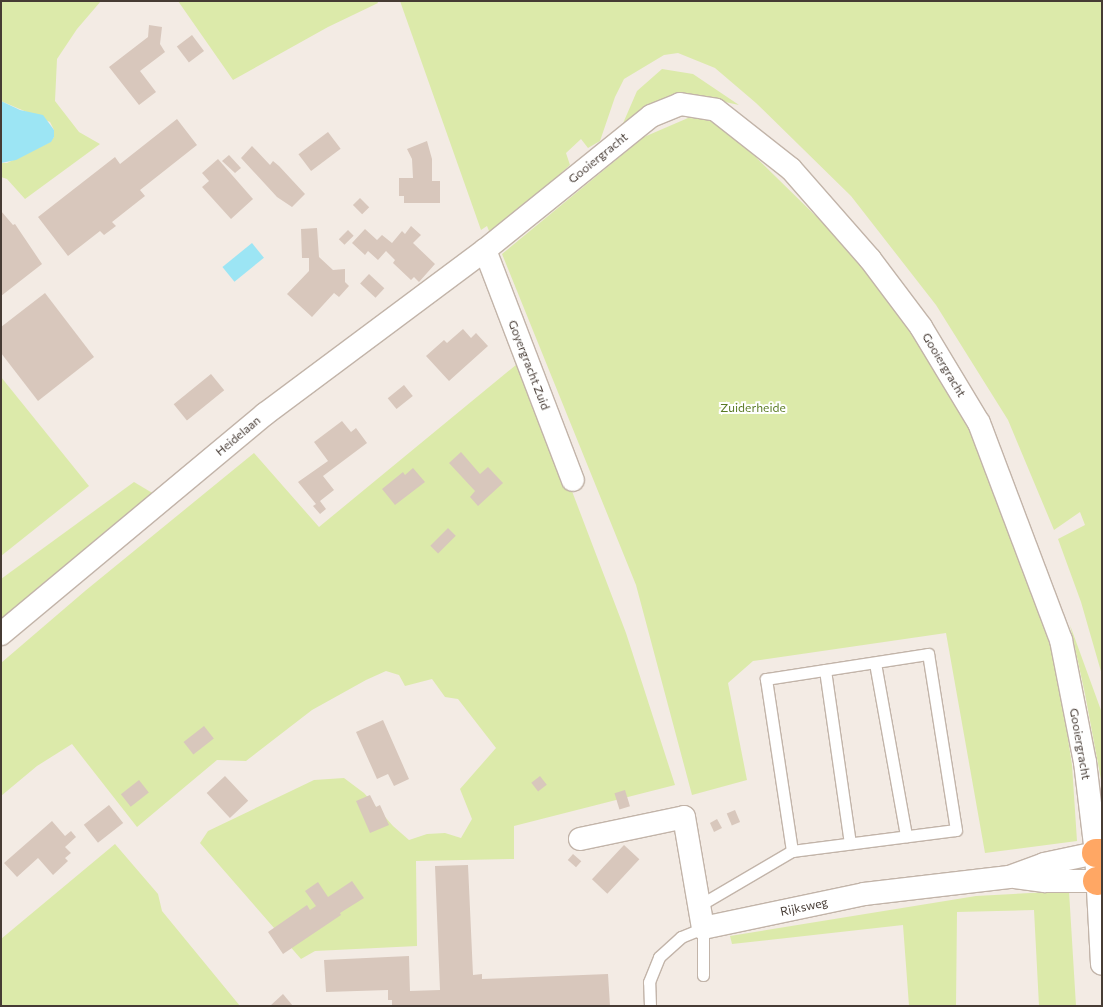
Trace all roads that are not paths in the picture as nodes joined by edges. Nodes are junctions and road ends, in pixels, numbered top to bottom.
1 (485, 250) junction
2 (573, 480) dead end
3 (1, 634) edge
4 (874, 663) junction
5 (825, 670) junction
6 (906, 836) junction
7 (580, 839) dead end
8 (850, 843) junction
9 (792, 851) junction
10 (1099, 853) edge
11 (1009, 876) junction
12 (1099, 881) edge
13 (700, 905) junction
14 (703, 928) junction
15 (1102, 964) edge
16 (703, 975) dead end
17 (650, 1006) edge

1 - 2 street, Goyergracht Zuid
1 - 3 street, Heidelaan
1 - 10 street, Gooiergracht
4 - 5 lane
4 - 6 lane
4 - 6 lane
5 - 8 lane
5 - 9 lane
6 - 8 lane
7 - 13 street
8 - 9 lane
9 - 13 lane
10 - 11 street
10 - 12 street, Gooiergracht
11 - 12 street
11 - 14 street, Rijksweg
12 - 15 street, Gooiergracht
13 - 14 street
14 - 16 lane
14 - 17 lane, Rijksweg

